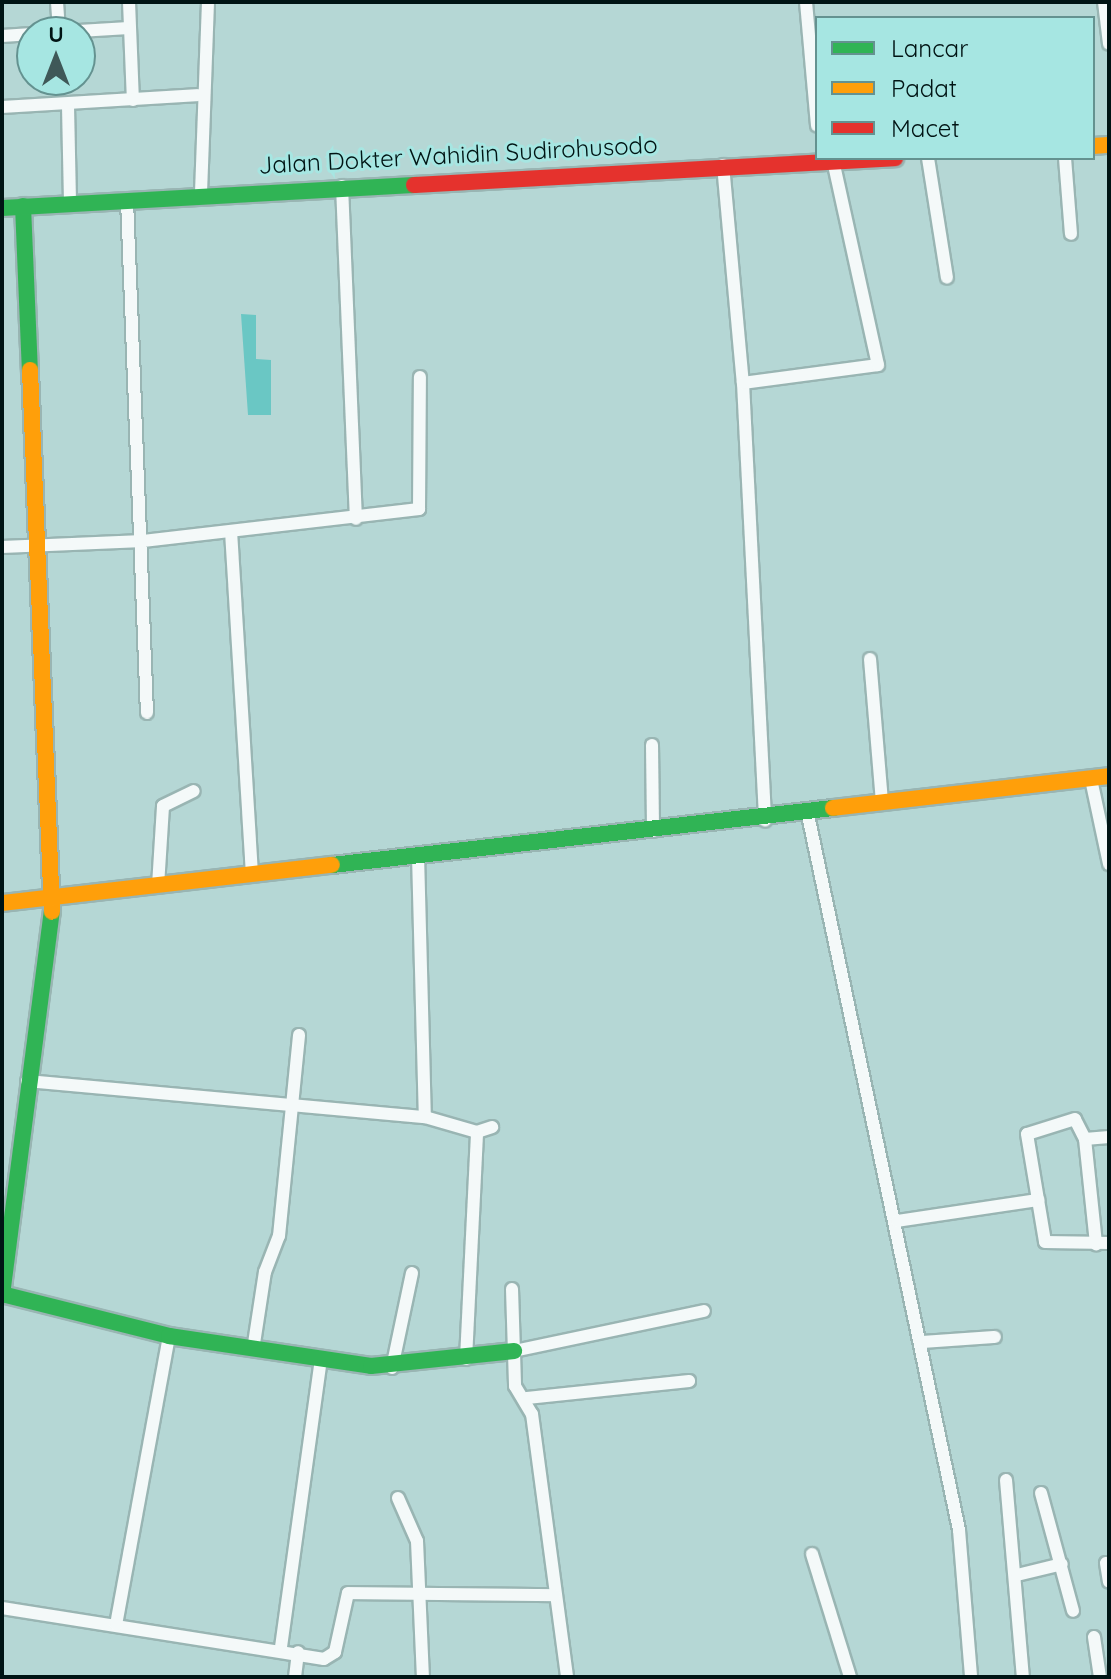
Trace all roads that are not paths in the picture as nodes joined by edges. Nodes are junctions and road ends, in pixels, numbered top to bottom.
1 (129, 2) edge
2 (208, 2) edge
3 (806, 2) edge
4 (1104, 2) edge
5 (129, 28) junction
6 (96, 30) edge
7 (1109, 44) edge
8 (198, 95) dead end
9 (133, 100) junction
10 (815, 103) edge
11 (68, 106) junction
12 (2, 107) edge
13 (824, 160) edge
14 (928, 160) edge
15 (1065, 160) edge
16 (723, 165) junction
17 (342, 186) junction
18 (201, 193) junction
19 (127, 200) junction
20 (70, 204) junction
21 (23, 206) junction
22 (2, 208) edge
23 (1071, 234) dead end
24 (947, 278) dead end
25 (420, 377) dead end
26 (743, 383) junction
27 (356, 519) junction
28 (231, 531) junction
29 (143, 541) junction
30 (38, 544) junction
31 (2, 547) edge
32 (870, 659) dead end
33 (147, 713) dead end
34 (652, 745) dead end
35 (1109, 776) edge
36 (1091, 779) junction
37 (194, 791) dead end
38 (882, 803) junction
39 (808, 815) junction
40 (765, 820) junction
41 (653, 831) junction
42 (418, 855) junction
43 (1109, 864) edge
44 (252, 874) junction
45 (158, 886) junction
46 (54, 897) junction
47 (2, 903) edge
48 (299, 1035) dead end
49 (27, 1081) junction
50 (295, 1104) junction
51 (425, 1117) junction
52 (492, 1127) dead end
53 (477, 1132) junction
54 (1109, 1137) edge
55 (1085, 1139) junction
56 (10, 1179) edge
57 (1038, 1200) junction
58 (897, 1221) junction
59 (1102, 1244) edge
60 (412, 1273) dead end
61 (512, 1289) dead end
62 (2, 1294) edge
63 (704, 1311) dead end
64 (169, 1336) junction
65 (995, 1337) dead end
66 (921, 1342) junction
67 (253, 1350) junction
68 (514, 1351) junction
69 (321, 1358) junction
70 (466, 1359) junction
71 (392, 1368) junction
72 (689, 1381) dead end
73 (527, 1398) junction
74 (1006, 1480) dead end
75 (1041, 1493) dead end
76 (398, 1498) dead end
77 (812, 1554) dead end
78 (1106, 1563) dead end
79 (1062, 1564) junction
80 (1017, 1575) junction
81 (1109, 1582) edge
82 (555, 1595) junction
83 (417, 1596) junction
84 (2, 1608) edge
85 (1073, 1611) dead end
86 (116, 1625) junction
87 (1094, 1637) dead end
88 (281, 1647) junction
89 (298, 1652) junction
90 (295, 1677) edge
91 (423, 1677) edge
92 (567, 1677) edge
93 (850, 1677) edge
94 (971, 1677) edge
95 (1023, 1677) edge
96 (1100, 1677) edge

1 - 5 street
2 - 18 street
3 - 10 street
4 - 7 street
5 - 6 street
5 - 9 street
8 - 9 street
9 - 11 street
11 - 12 street
11 - 20 street
13 - 16 street, Jalan Dokter Wahidin Sudirohusodo
13 - 26 street
14 - 24 street
15 - 23 street
16 - 17 street, Jalan Dokter Wahidin Sudirohusodo
16 - 26 street
17 - 18 street, Jalan Dokter Wahidin Sudirohusodo
17 - 27 street
18 - 19 street, Jalan Dokter Wahidin Sudirohusodo
19 - 20 street, Jalan Dokter Wahidin Sudirohusodo
19 - 29 street
20 - 21 street, Jalan Dokter Wahidin Sudirohusodo
21 - 22 street, Jalan Dokter Wahidin Sudirohusodo
21 - 30 street
25 - 27 street
26 - 40 street
27 - 28 street
28 - 29 street
28 - 44 street
29 - 30 street
29 - 33 street
30 - 31 street
30 - 46 street
32 - 38 street
34 - 41 street
35 - 36 street
36 - 38 street
36 - 43 street
37 - 45 street
38 - 39 street
39 - 40 street
39 - 58 street
40 - 41 street
41 - 42 street
42 - 44 street
42 - 51 street
44 - 45 street
45 - 46 street
46 - 47 street
46 - 49 street
48 - 50 street
49 - 50 street
49 - 56 street
50 - 51 street
50 - 67 street
51 - 53 street
52 - 53 street
53 - 70 street
54 - 55 street
55 - 57 street
55 - 59 street
56 - 62 street
57 - 58 street
57 - 59 street
58 - 66 street
60 - 71 street
61 - 68 street
62 - 64 street
63 - 68 street
64 - 67 street
64 - 86 street
65 - 66 street
66 - 94 street
67 - 69 street
68 - 70 street
68 - 73 street
69 - 71 street
69 - 88 street
70 - 71 street
72 - 73 street
73 - 82 street
74 - 80 street
75 - 79 street
76 - 83 street
77 - 93 street
78 - 81 street
79 - 80 street
79 - 85 street
80 - 95 street
82 - 83 street
82 - 92 street
83 - 89 street
83 - 91 street
84 - 86 street
86 - 88 street
87 - 96 street
88 - 89 street
89 - 90 street

